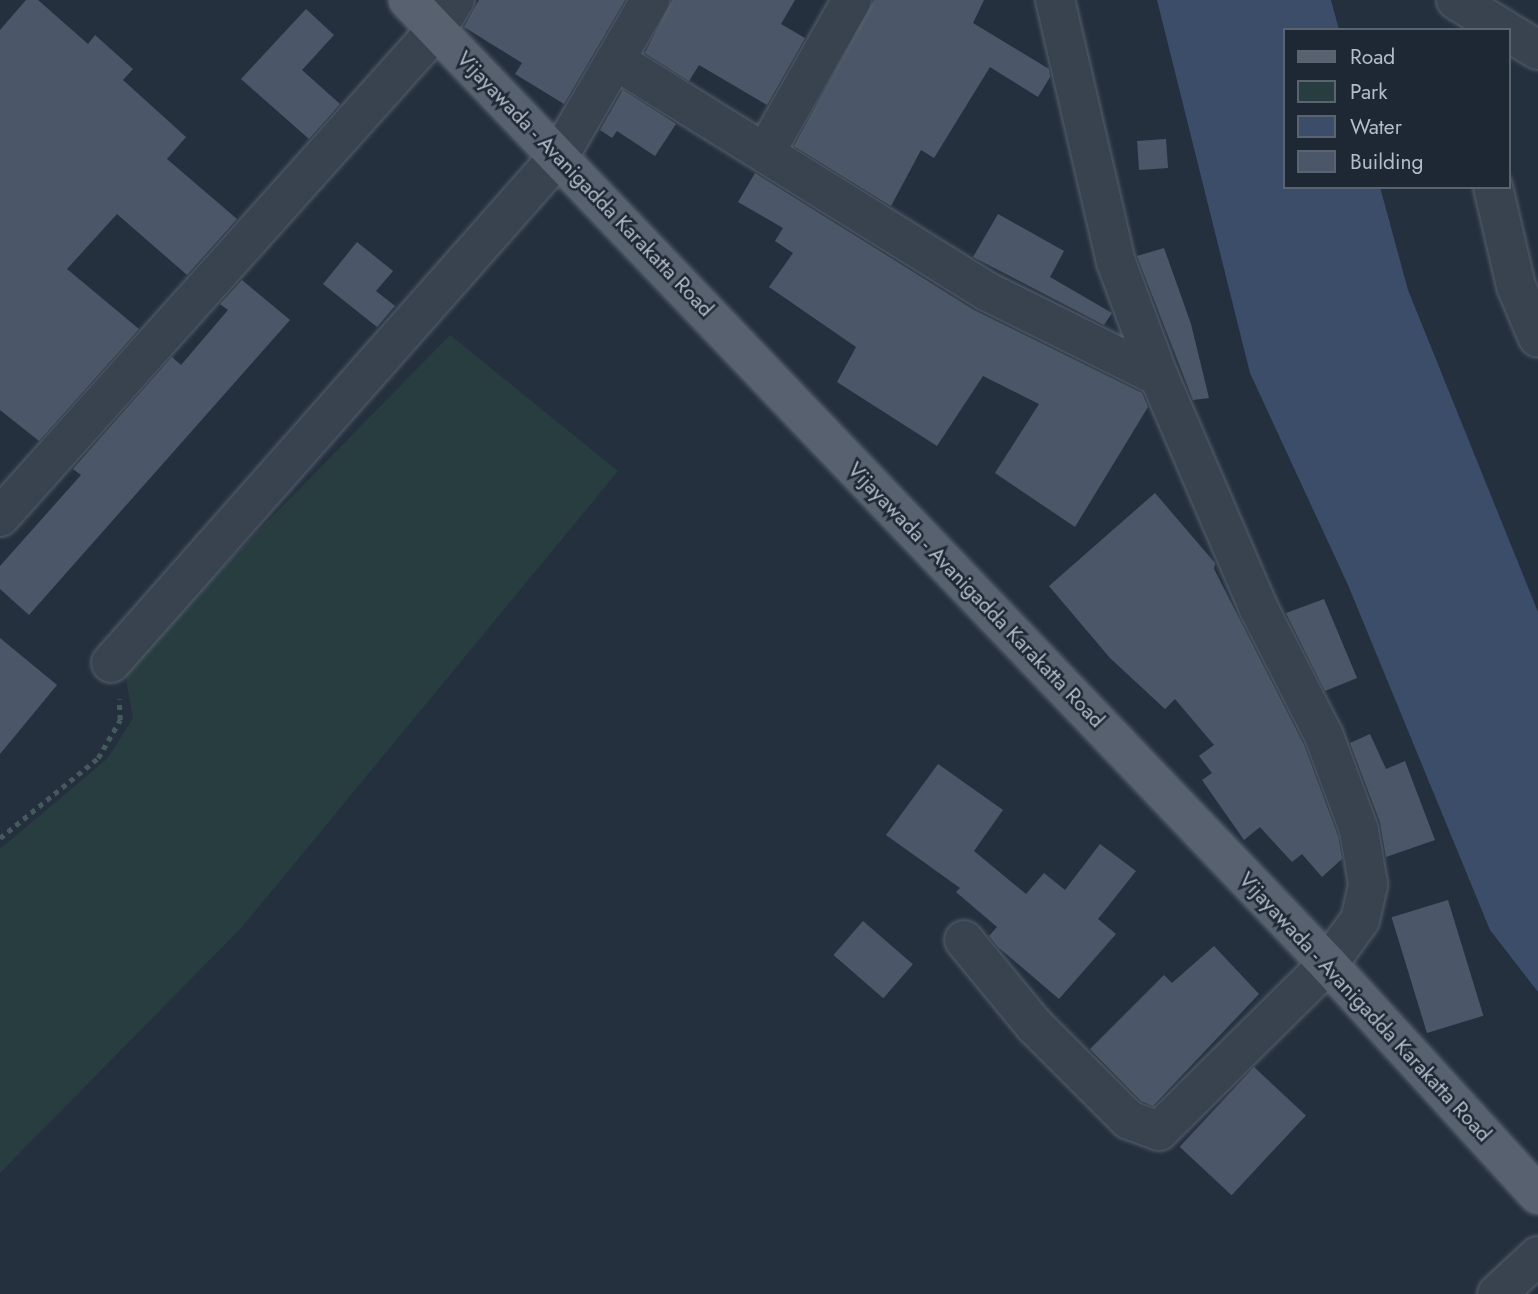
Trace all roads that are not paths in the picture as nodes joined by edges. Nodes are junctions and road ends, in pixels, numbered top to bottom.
1 (408, 0) edge
2 (650, 0) edge
3 (852, 0) edge
4 (1055, 0) edge
5 (1448, 0) edge
6 (1456, 0) edge
7 (446, 15) edge
8 (1455, 28) edge
9 (1502, 28) edge
10 (1510, 33) edge
11 (1538, 50) edge
12 (615, 60) junction
13 (765, 153) junction
14 (559, 156) junction
15 (1493, 189) edge
16 (1538, 338) edge
17 (1159, 377) junction
18 (0, 517) edge
19 (111, 663) road end
20 (964, 940) dead end
21 (1328, 964) junction
22 (1538, 1195) edge
23 (1538, 1255) edge
24 (1497, 1294) edge

1 - 7 main road, Vijayawada - Avanigadda Karakatta Road
2 - 12 street
3 - 13 street
4 - 17 street
5 - 8 street
6 - 9 street
7 - 14 main road, Vijayawada - Avanigadda Karakatta Road
7 - 18 street
10 - 11 street
12 - 13 street
12 - 14 street
13 - 17 street
14 - 19 street
14 - 21 main road, Vijayawada - Avanigadda Karakatta Road
15 - 16 street
17 - 21 street
20 - 21 street
21 - 22 main road, Vijayawada - Avanigadda Karakatta Road
23 - 24 street

